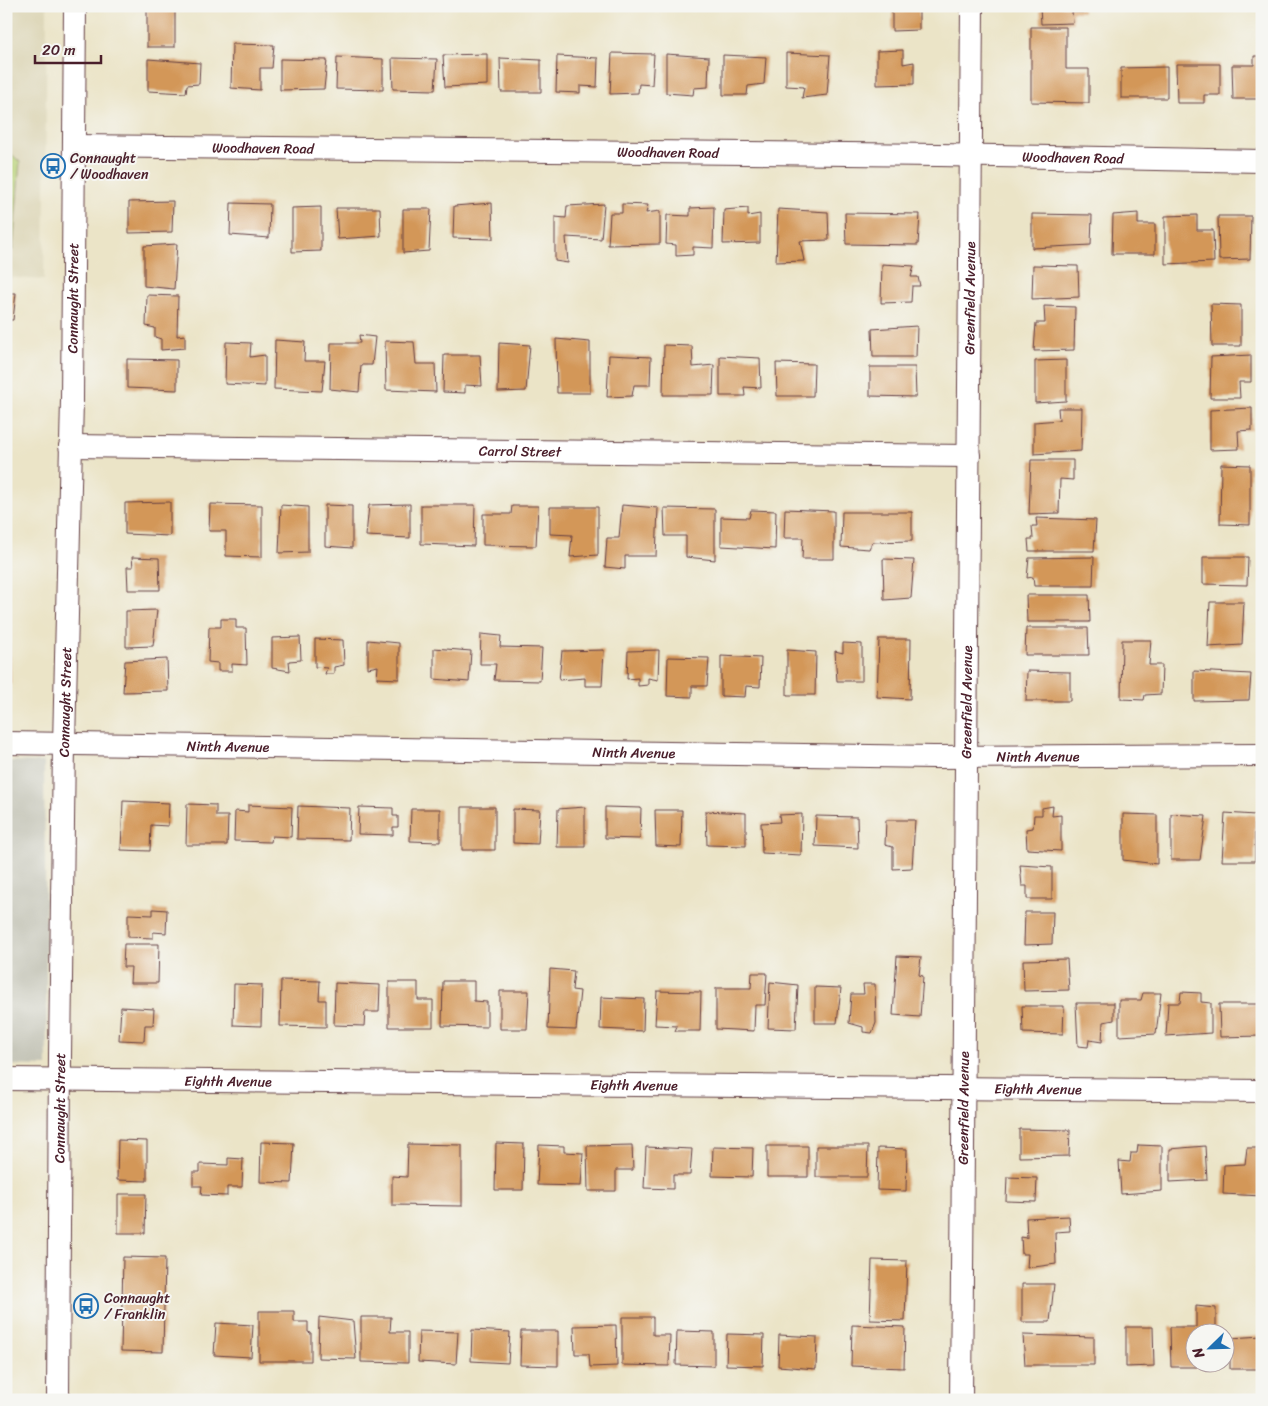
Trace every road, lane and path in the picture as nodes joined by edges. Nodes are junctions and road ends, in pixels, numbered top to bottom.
1 (75, 6) edge
2 (972, 6) edge
3 (74, 146) junction
4 (972, 156) junction
5 (1262, 161) edge
6 (70, 446) junction
7 (969, 456) junction
8 (6, 743) edge
9 (64, 744) junction
10 (1262, 755) edge
11 (966, 757) junction
12 (6, 1078) edge
13 (60, 1079) junction
14 (964, 1088) junction
15 (1262, 1091) edge
16 (58, 1400) edge
17 (961, 1400) edge

1 - 3 street, Connaught Street
2 - 4 street, Greenfield Avenue
3 - 4 street, Woodhaven Road
3 - 6 street, Connaught Street
4 - 5 street, Woodhaven Road
4 - 7 street, Greenfield Avenue
6 - 7 street, Carrol Street
6 - 9 street, Connaught Street
7 - 11 street, Greenfield Avenue
8 - 9 street, Ninth Avenue
9 - 11 street, Ninth Avenue
9 - 13 street, Connaught Street
10 - 11 street, Ninth Avenue
11 - 14 street, Greenfield Avenue
12 - 13 street, Eighth Avenue
13 - 14 street, Eighth Avenue
13 - 16 street, Connaught Street
14 - 15 street, Eighth Avenue
14 - 17 street, Greenfield Avenue

